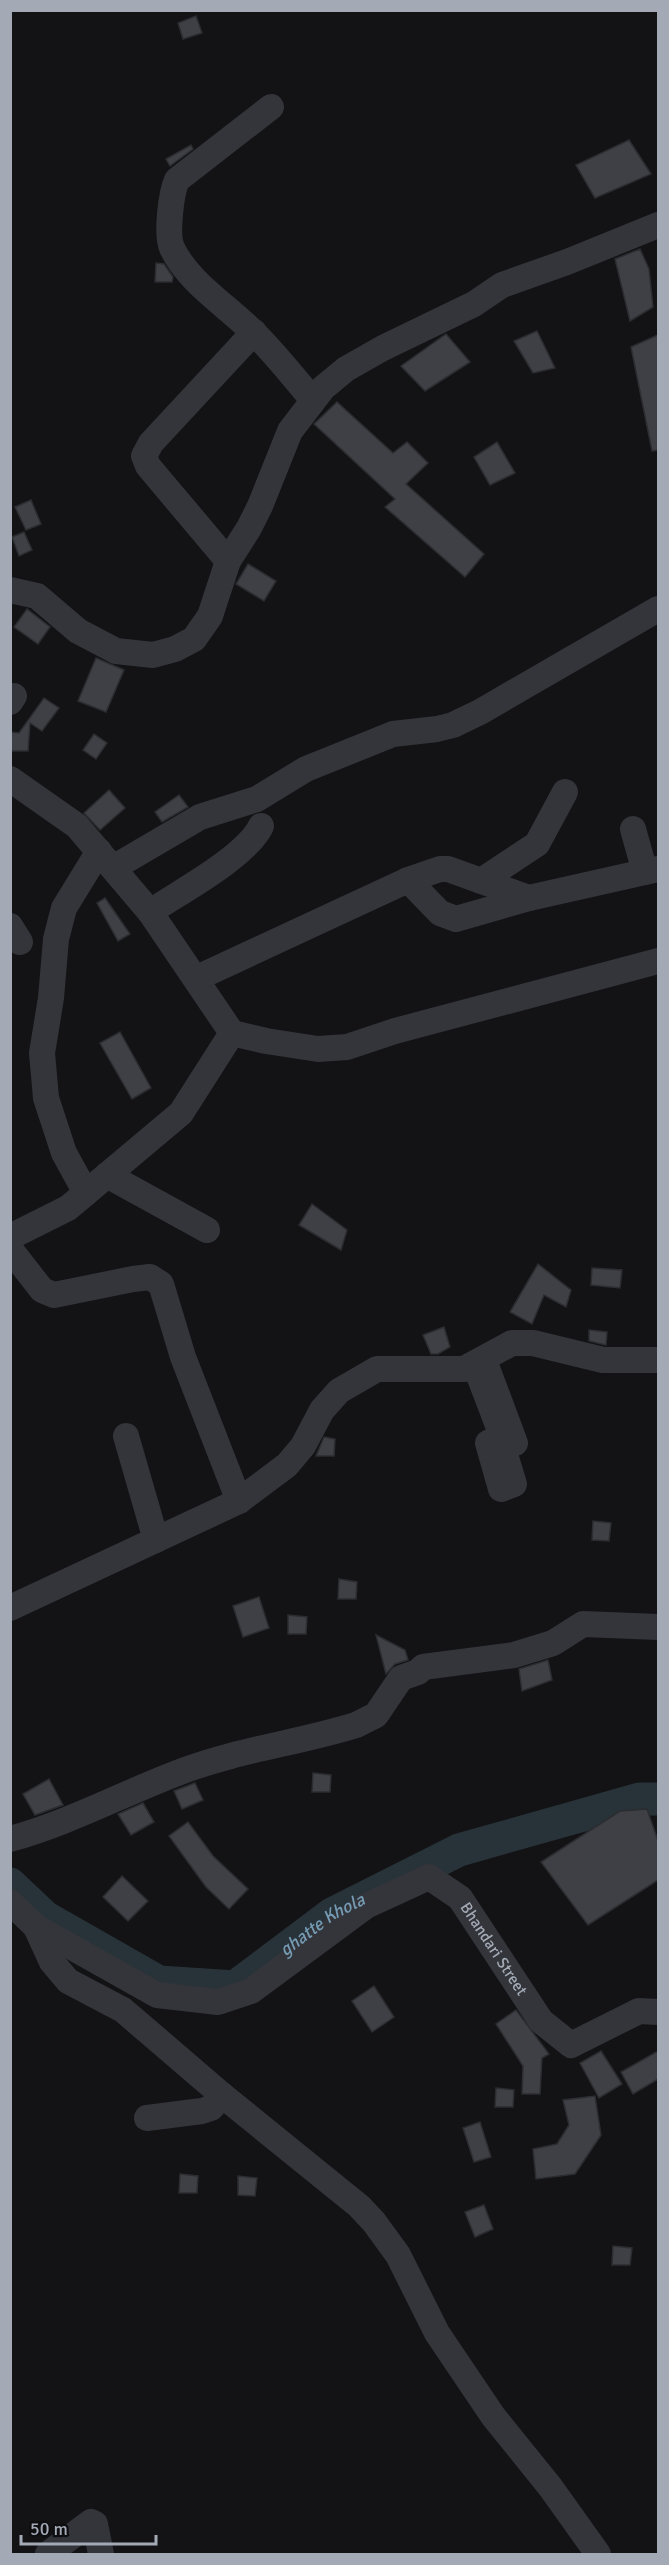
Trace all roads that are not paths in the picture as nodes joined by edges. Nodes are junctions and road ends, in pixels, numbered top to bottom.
1 (271, 107) dead end
2 (658, 225) edge
3 (254, 332) junction
4 (313, 400) junction
5 (228, 561) junction
6 (10, 590) edge
7 (658, 609) edge
8 (11, 780) edge
9 (565, 792) dead end
10 (261, 826) dead end
11 (633, 829) dead end
12 (106, 860) junction
13 (652, 870) edge
14 (408, 880) junction
15 (482, 881) junction
16 (529, 898) junction
17 (150, 912) junction
18 (658, 961) edge
19 (197, 978) junction
20 (232, 1033) junction
21 (107, 1175) junction
22 (86, 1193) junction
23 (207, 1230) dead end
24 (10, 1237) edge
25 (10, 1249) edge
26 (658, 1360) edge
27 (126, 1436) dead end
28 (239, 1501) junction
29 (156, 1540) junction
30 (10, 1608) edge
31 (658, 1627) edge
32 (12, 1839) edge
33 (10, 1902) edge
34 (36, 1927) junction
35 (658, 2012) edge
36 (222, 2095) junction
37 (147, 2118) dead end
38 (48, 2554) edge
39 (101, 2554) edge
40 (598, 2554) edge

1 - 3 street
2 - 4 street
3 - 4 street
3 - 5 street
4 - 5 street
5 - 6 street
7 - 12 street
8 - 12 street
9 - 15 street
10 - 17 street
11 - 13 street
12 - 17 street
12 - 22 street
13 - 16 street
14 - 15 street
14 - 16 street
14 - 19 street
15 - 16 street
17 - 19 street
18 - 20 street
19 - 20 street
20 - 21 street
21 - 22 street
21 - 23 street
22 - 24 street
25 - 28 street
26 - 28 street
27 - 29 street
28 - 29 street
29 - 30 street
31 - 32 street
33 - 34 street, Bhandari Street
34 - 35 street, Bhandari Street
34 - 36 street
36 - 37 street
36 - 40 street
38 - 39 street

